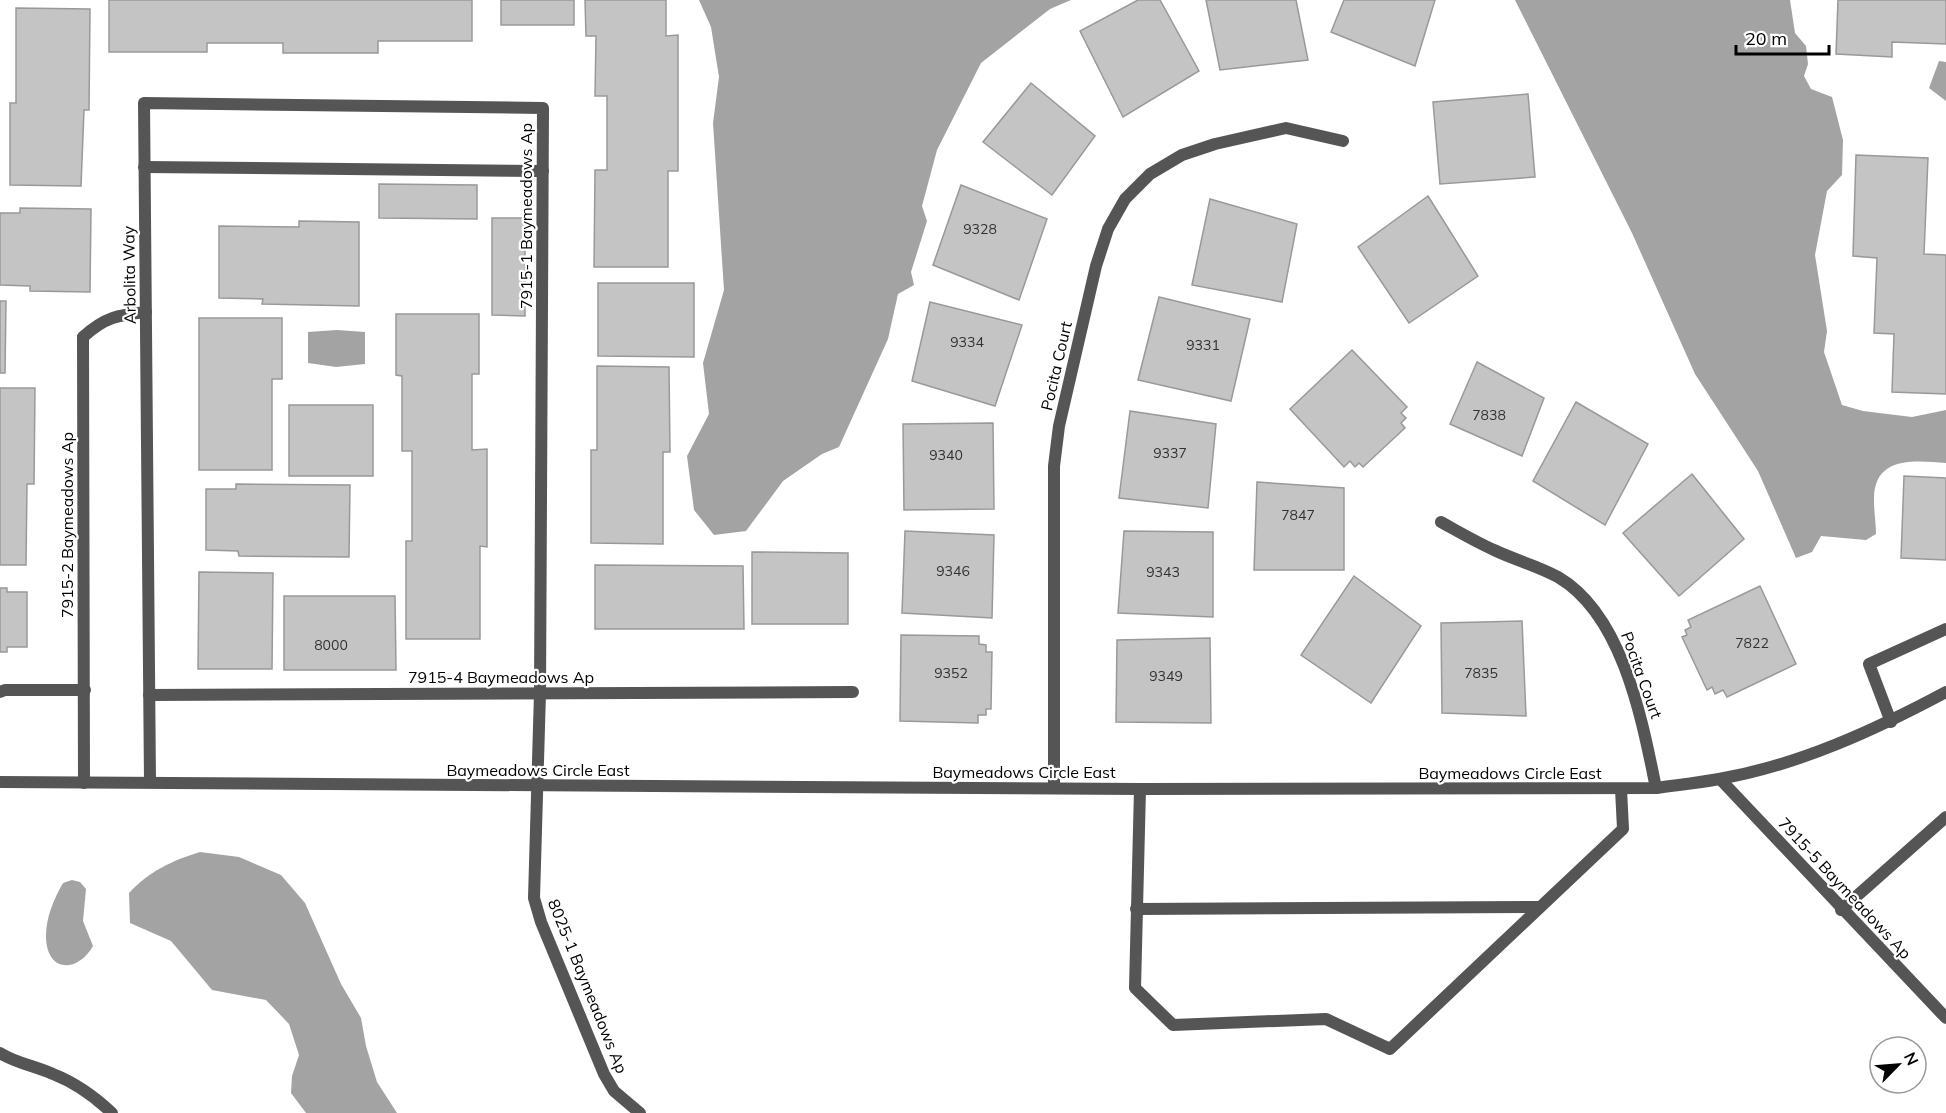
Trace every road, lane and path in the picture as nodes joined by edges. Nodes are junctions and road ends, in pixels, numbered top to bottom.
1 (1343, 141) dead end
2 (144, 167) junction
3 (543, 171) junction
4 (147, 312) junction
5 (1441, 522) dead end
6 (1946, 628) edge
7 (84, 690) junction
8 (0, 692) edge
9 (853, 692) dead end
10 (1946, 692) edge
11 (540, 693) junction
12 (149, 695) junction
13 (1891, 722) junction
14 (1720, 779) junction
15 (0, 782) edge
16 (150, 782) junction
17 (84, 783) junction
18 (538, 787) junction
19 (1054, 788) junction
20 (1656, 788) junction
21 (1140, 789) junction
22 (1621, 789) junction
23 (1946, 817) edge
24 (1540, 907) junction
25 (1136, 909) junction
26 (1841, 910) junction
27 (1946, 1018) edge
28 (0, 1053) edge
29 (112, 1113) edge
30 (640, 1113) edge

1 - 19 street, Pocita Court
2 - 3 street
2 - 3 street, 7915-1 Baymeadows Ap
2 - 4 street, Arbolita Way
3 - 11 street, 7915-1 Baymeadows Ap
4 - 7 street, 7915-2 Baymeadows Ap
4 - 12 street, Arbolita Way
5 - 20 street, Pocita Court
6 - 13 street
7 - 8 street
7 - 17 street, 7915-2 Baymeadows Ap
9 - 11 street, 7915-4 Baymeadows Ap
10 - 13 street, Baymeadows Circle East
11 - 12 street, 7915-4 Baymeadows Ap
11 - 18 street, 7915-1 Baymeadows Ap
12 - 16 street, Arbolita Way
13 - 14 street, Baymeadows Circle East
14 - 20 street, Baymeadows Circle East
14 - 26 street, 7915-5 Baymeadows Ap
15 - 17 street, Baymeadows Circle East
16 - 17 street, Baymeadows Circle East
16 - 18 street, Baymeadows Circle East
18 - 19 street, Baymeadows Circle East
18 - 30 street, 8025-1 Baymeadows Ap
19 - 21 street, Baymeadows Circle East
20 - 22 street, Baymeadows Circle East
21 - 22 street, Baymeadows Circle East
21 - 25 street
22 - 24 street
23 - 26 street
24 - 25 street
24 - 25 street
26 - 27 street, 7915-5 Baymeadows Ap
28 - 29 street

